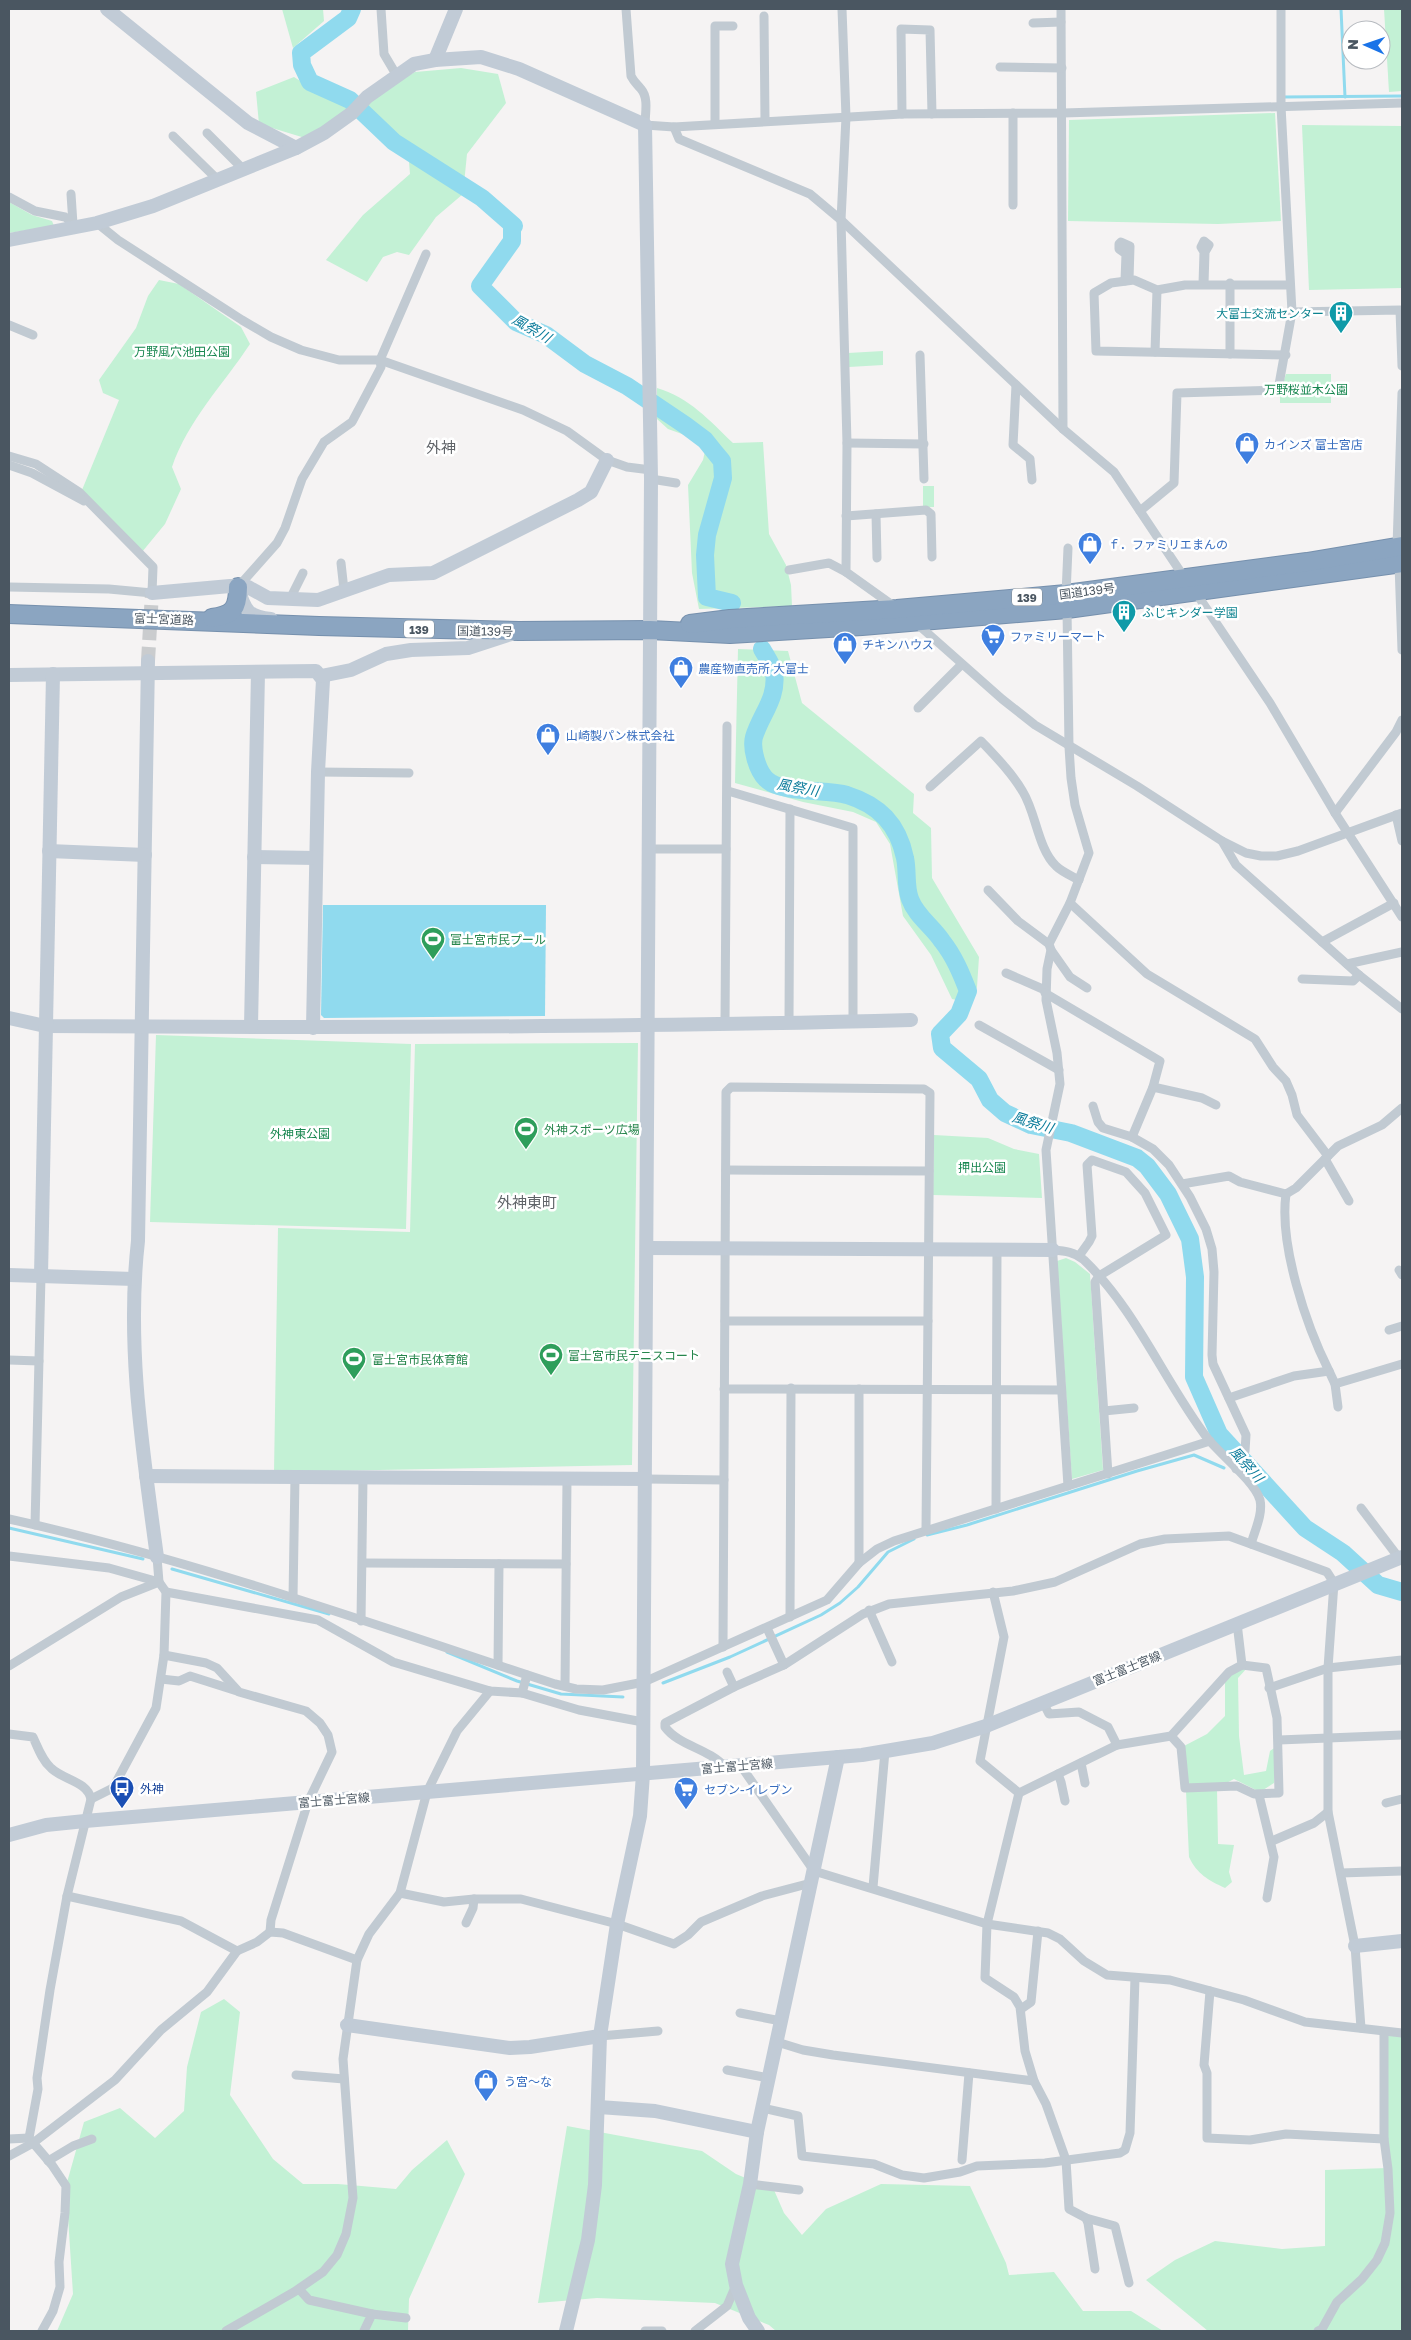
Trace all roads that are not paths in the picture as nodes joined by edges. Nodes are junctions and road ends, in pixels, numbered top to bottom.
1 (107, 9) edge
2 (381, 9) edge
3 (456, 9) edge
4 (625, 9) edge
5 (842, 9) edge
6 (1061, 9) edge
7 (1281, 9) edge
8 (764, 16) dead end
9 (1061, 22) junction
10 (1033, 23) dead end
11 (733, 26) dead end
12 (435, 60) junction
13 (1000, 68) dead end
14 (1062, 68) junction
15 (397, 76) junction
16 (1402, 103) edge
17 (1281, 106) junction
18 (1013, 113) junction
19 (1063, 113) junction
20 (902, 114) junction
21 (932, 114) junction
22 (846, 117) junction
23 (764, 120) junction
24 (715, 124) junction
25 (645, 125) junction
26 (674, 126) junction
27 (207, 133) dead end
28 (173, 136) dead end
29 (296, 148) junction
30 (243, 169) junction
31 (218, 180) junction
32 (71, 194) dead end
33 (9, 197) edge
34 (1013, 205) dead end
35 (841, 220) junction
36 (97, 223) junction
37 (76, 225) junction
38 (9, 240) edge
39 (426, 254) dead end
40 (1230, 283) junction
41 (1290, 285) junction
42 (1157, 290) junction
43 (1292, 312) junction
44 (9, 325) edge
45 (33, 336) dead end
46 (1155, 352) junction
47 (1230, 354) junction
48 (920, 355) dead end
49 (1286, 355) junction
50 (380, 360) junction
51 (1402, 366) edge
52 (1016, 385) junction
53 (1402, 393) edge
54 (1063, 429) junction
55 (847, 443) junction
56 (924, 444) junction
57 (9, 456) edge
58 (607, 460) junction
59 (9, 465) edge
60 (652, 475) junction
61 (924, 479) dead end
62 (1032, 480) dead end
63 (676, 483) dead end
64 (93, 506) junction
65 (1140, 511) junction
66 (876, 514) junction
67 (846, 516) junction
68 (1068, 548) dead end
69 (1400, 555) edge
70 (932, 557) dead end
71 (877, 558) dead end
72 (341, 563) dead end
73 (789, 570) dead end
74 (846, 572) junction
75 (303, 573) dead end
76 (1190, 585) junction
77 (9, 587) edge
78 (238, 587) junction
79 (344, 590) junction
80 (152, 593) junction
81 (290, 599) junction
82 (1066, 601) junction
83 (897, 609) junction
84 (9, 614) edge
85 (204, 620) junction
86 (914, 622) junction
87 (319, 626) junction
88 (650, 630) junction
89 (519, 631) junction
90 (1402, 650) edge
91 (961, 665) junction
92 (148, 667) junction
93 (258, 672) junction
94 (53, 674) junction
95 (9, 675) edge
96 (321, 676) junction
97 (918, 708) dead end
98 (1402, 720) edge
99 (727, 726) dead end
100 (1399, 732) edge
101 (1069, 747) junction
102 (318, 772) junction
103 (409, 773) dead end
104 (930, 787) dead end
105 (728, 791) junction
106 (790, 809) junction
107 (1335, 813) junction
108 (1399, 814) edge
109 (1348, 833) junction
110 (1222, 841) junction
111 (1402, 841) edge
112 (649, 849) junction
113 (726, 849) junction
114 (49, 851) junction
115 (145, 855) junction
116 (254, 857) junction
117 (316, 858) junction
118 (1079, 880) junction
119 (988, 890) dead end
120 (1070, 903) junction
121 (1394, 904) junction
122 (1402, 917) edge
123 (1322, 942) junction
124 (1050, 947) junction
125 (1402, 952) edge
126 (1347, 964) junction
127 (1006, 974) dead end
128 (1359, 975) junction
129 (1302, 979) dead end
130 (1087, 988) dead end
131 (1045, 992) junction
132 (1402, 1010) edge
133 (9, 1018) edge
134 (911, 1020) dead end
135 (853, 1022) junction
136 (725, 1024) junction
137 (789, 1024) junction
138 (648, 1025) junction
139 (979, 1025) dead end
140 (45, 1026) junction
141 (142, 1027) junction
142 (251, 1027) junction
143 (313, 1028) junction
144 (1059, 1070) junction
145 (1153, 1087) junction
146 (1216, 1104) dead end
147 (1093, 1106) dead end
148 (1402, 1108) edge
149 (1132, 1137) junction
150 (1326, 1157) junction
151 (726, 1170) junction
152 (928, 1171) junction
153 (1182, 1184) junction
154 (1286, 1194) junction
155 (1349, 1200) dead end
156 (647, 1248) junction
157 (725, 1248) junction
158 (929, 1249) junction
159 (997, 1250) junction
160 (1052, 1250) junction
161 (1079, 1256) junction
162 (9, 1275) edge
163 (41, 1276) junction
164 (1100, 1276) junction
165 (134, 1279) junction
166 (725, 1321) junction
167 (928, 1322) junction
168 (1402, 1326) edge
169 (1389, 1330) dead end
170 (9, 1360) edge
171 (39, 1361) junction
172 (1402, 1364) edge
173 (1329, 1371) junction
174 (1335, 1384) junction
175 (791, 1388) junction
176 (724, 1389) junction
177 (859, 1389) junction
178 (928, 1389) junction
179 (996, 1390) junction
180 (1061, 1390) junction
181 (1229, 1398) junction
182 (1338, 1407) dead end
183 (1134, 1408) dead end
184 (1104, 1411) junction
185 (1210, 1441) junction
186 (1236, 1468) junction
187 (1108, 1474) junction
188 (146, 1476) junction
189 (295, 1477) junction
190 (363, 1478) junction
191 (567, 1479) junction
192 (646, 1479) junction
193 (724, 1480) junction
194 (1068, 1486) junction
195 (1361, 1508) dead end
196 (996, 1509) junction
197 (9, 1519) edge
198 (36, 1525) junction
199 (926, 1530) junction
200 (1251, 1544) junction
201 (9, 1556) edge
202 (157, 1557) junction
203 (1401, 1557) edge
204 (860, 1562) junction
205 (363, 1563) junction
206 (499, 1564) junction
207 (566, 1564) junction
208 (159, 1582) junction
209 (1334, 1583) junction
210 (166, 1592) junction
211 (993, 1592) junction
212 (293, 1598) junction
213 (869, 1610) junction
214 (790, 1617) junction
215 (361, 1621) junction
216 (1237, 1622) junction
217 (767, 1628) junction
218 (723, 1647) junction
219 (164, 1655) junction
220 (1402, 1660) edge
221 (892, 1662) dead end
222 (498, 1665) junction
223 (784, 1665) junction
224 (1242, 1665) junction
225 (9, 1666) edge
226 (1328, 1668) junction
227 (727, 1672) dead end
228 (527, 1674) junction
229 (161, 1679) junction
230 (644, 1682) junction
231 (565, 1686) junction
232 (734, 1687) junction
233 (1269, 1688) junction
234 (490, 1691) junction
235 (239, 1692) junction
236 (522, 1693) junction
237 (1043, 1702) junction
238 (643, 1722) junction
239 (986, 1726) junction
240 (9, 1734) edge
241 (1402, 1735) edge
242 (1171, 1736) junction
243 (1328, 1737) junction
244 (1279, 1740) junction
245 (1117, 1745) junction
246 (885, 1752) junction
247 (838, 1757) junction
248 (1080, 1763) junction
249 (742, 1766) junction
250 (725, 1767) junction
251 (644, 1774) junction
252 (1058, 1774) junction
253 (1085, 1783) dead end
254 (427, 1792) junction
255 (1019, 1793) junction
256 (1259, 1795) junction
257 (91, 1799) junction
258 (1402, 1799) edge
259 (1065, 1801) dead end
260 (308, 1802) junction
261 (1386, 1803) dead end
262 (1328, 1812) junction
263 (85, 1821) junction
264 (9, 1835) edge
265 (1272, 1841) junction
266 (1402, 1871) edge
267 (1341, 1873) junction
268 (812, 1877) junction
269 (872, 1887) junction
270 (400, 1894) junction
271 (67, 1896) junction
272 (1267, 1898) dead end
273 (474, 1899) junction
274 (466, 1922) dead end
275 (617, 1924) junction
276 (987, 1924) junction
277 (270, 1932) junction
278 (1038, 1932) junction
279 (1402, 1941) edge
280 (1354, 1946) junction
281 (237, 1951) junction
282 (357, 1960) junction
283 (1136, 1978) junction
284 (1210, 1991) junction
285 (1021, 2009) junction
286 (740, 2013) dead end
287 (781, 2021) junction
288 (347, 2025) junction
289 (1361, 2028) junction
290 (658, 2032) dead end
291 (1384, 2032) junction
292 (1402, 2033) edge
293 (600, 2036) junction
294 (777, 2042) junction
295 (727, 2070) dead end
296 (969, 2073) junction
297 (296, 2075) dead end
298 (769, 2078) junction
299 (344, 2079) junction
300 (1034, 2081) junction
301 (599, 2107) junction
302 (762, 2108) junction
303 (757, 2132) junction
304 (9, 2138) edge
305 (92, 2139) dead end
306 (1384, 2139) junction
307 (31, 2141) junction
308 (9, 2156) edge
309 (962, 2160) dead end
310 (1066, 2160) junction
311 (48, 2161) junction
312 (750, 2184) junction
313 (800, 2190) dead end
314 (1086, 2218) junction
315 (1096, 2269) dead end
316 (1129, 2283) dead end
317 (736, 2285) junction
318 (298, 2289) junction
319 (372, 2314) junction
320 (406, 2318) dead end
321 (42, 2331) edge
322 (226, 2331) edge
323 (364, 2331) edge
324 (566, 2331) edge
325 (645, 2331) edge
326 (662, 2331) edge
327 (695, 2331) edge
328 (758, 2331) edge
329 (1318, 2331) edge

1 - 29 street
2 - 15 street
3 - 12 street
4 - 25 street
5 - 22 street
6 - 9 street
7 - 17 street
8 - 23 street
9 - 10 street
9 - 14 street
11 - 24 street
12 - 15 street
12 - 25 street
13 - 14 street
14 - 19 street
15 - 29 street
16 - 17 street
17 - 19 street
17 - 41 street
18 - 19 street
18 - 21 street
18 - 34 street
19 - 54 street
20 - 21 street
20 - 21 street
20 - 22 street
22 - 23 street
22 - 35 street
23 - 24 street
24 - 26 street
25 - 26 street
25 - 60 street
26 - 35 street
27 - 30 street
28 - 31 street
29 - 30 street
30 - 31 street
31 - 36 street
32 - 37 street
33 - 37 street
35 - 52 street
35 - 55 street
36 - 37 street
36 - 50 street
37 - 38 street
39 - 50 street
40 - 41 street
40 - 42 street
40 - 47 street
41 - 43 street
42 - 46 street
42 - 46 street
43 - 49 street
43 - 51 street
44 - 45 street
46 - 47 street
47 - 49 street
48 - 56 street
49 - 65 street
50 - 58 street
50 - 78 street
52 - 54 street
52 - 62 street
53 - 69 street
54 - 65 street
55 - 56 street
55 - 67 street
56 - 61 street
57 - 64 street
58 - 60 street
58 - 79 street
59 - 64 street
60 - 63 street
60 - 88 street
64 - 80 street
65 - 76 street
66 - 67 street
66 - 70 street
66 - 71 street
67 - 74 street
68 - 82 street
69 - 76 highway, 国道139号 / 139
69 - 90 street
72 - 79 street
73 - 74 street
74 - 83 street
75 - 81 street
76 - 82 highway, 国道139号 / 139
76 - 107 street
77 - 80 street
78 - 80 street
78 - 81 street
78 - 85 highway
78 - 87 street
79 - 81 street
82 - 83 highway, 国道139号 / 139
82 - 86 highway, 国道139号 / 139
82 - 101 street
83 - 88 highway, 国道139号 / 139
84 - 85 highway, 富士宮道路 / 139
85 - 87 highway, 富士宮道路 / 139
86 - 88 highway, 国道139号 / 139
86 - 91 street
87 - 89 highway, 国道139号 / 139
88 - 89 highway, 国道139号 / 139
88 - 112 street
89 - 96 street
91 - 97 street
91 - 101 street
92 - 93 street
92 - 94 street
92 - 115 street
93 - 96 street
93 - 116 street
94 - 95 street
94 - 114 street
96 - 102 street
98 - 100 street
99 - 105 street
100 - 107 street
101 - 110 street
101 - 118 street
102 - 103 street
102 - 117 street
104 - 118 street
105 - 106 street
105 - 113 street
106 - 135 street
106 - 137 street
107 - 109 street
108 - 109 street
108 - 111 street
109 - 110 street
109 - 121 street
110 - 123 street
112 - 113 street
112 - 138 street
113 - 136 street
114 - 115 street
114 - 140 street
115 - 141 street
116 - 117 street
116 - 142 street
117 - 143 street
118 - 120 street
119 - 124 street
120 - 124 street
120 - 150 street
121 - 122 street
121 - 123 street
123 - 126 street
124 - 130 street
124 - 131 street
125 - 126 street
126 - 128 street
127 - 131 street
128 - 129 street
128 - 132 street
131 - 144 street
131 - 145 street
133 - 140 street
134 - 135 street
135 - 137 street
136 - 137 street
136 - 138 street
138 - 143 street
138 - 156 street
139 - 144 street
140 - 141 street
140 - 163 street
141 - 142 street
141 - 165 street
142 - 143 street
144 - 160 street
145 - 146 street
145 - 149 street
147 - 149 street
148 - 150 street
149 - 153 street
150 - 154 street
150 - 155 street
151 - 152 street
151 - 152 street
151 - 157 street
152 - 158 street
153 - 154 street
153 - 181 street
154 - 173 street
156 - 157 street
156 - 192 street
157 - 158 street
157 - 166 street
158 - 159 street
158 - 167 street
159 - 160 street
159 - 179 street
160 - 161 street
160 - 180 street
161 - 164 street
161 - 164 street
162 - 163 street
163 - 165 street
163 - 171 street
164 - 184 street
164 - 185 street
165 - 188 street
166 - 167 street
166 - 176 street
167 - 178 street
168 - 169 street
170 - 171 street
171 - 198 street
172 - 174 street
173 - 174 street
173 - 181 street
174 - 182 street
175 - 176 street
175 - 177 street
175 - 214 street
176 - 193 street
177 - 178 street
177 - 204 street
178 - 179 street
178 - 199 street
179 - 180 street
179 - 196 street
180 - 194 street
181 - 186 street
183 - 184 street
184 - 187 street
185 - 186 street
185 - 187 street
186 - 200 street
187 - 194 street
188 - 189 street
188 - 202 street
189 - 190 street
189 - 212 street
190 - 191 street
190 - 205 street
191 - 192 street
191 - 207 street
192 - 193 street
192 - 230 street
193 - 218 street
194 - 196 street
195 - 203 street
196 - 199 street
197 - 198 street
198 - 202 street
199 - 204 street
200 - 209 street
200 - 211 street
201 - 208 street
202 - 208 street
202 - 212 street
203 - 209 street, 富士富士宮線
204 - 214 street
205 - 206 street
205 - 215 street
206 - 207 street
206 - 222 street
207 - 231 street
208 - 210 street
208 - 225 street
209 - 216 street, 富士富士宮線
209 - 226 street
210 - 219 street
210 - 234 street
211 - 213 street
211 - 239 street
212 - 215 street
213 - 221 street
213 - 223 street
214 - 217 street
215 - 222 street
216 - 224 street
216 - 237 street, 富士富士宮線
217 - 218 street
217 - 223 street
218 - 230 street
219 - 229 street
219 - 235 street
220 - 226 street
222 - 228 street
223 - 232 street
224 - 233 street
224 - 242 street
226 - 233 street
226 - 243 street
227 - 232 street
228 - 231 street
228 - 236 street
229 - 235 street
229 - 257 street
230 - 231 street
230 - 238 street
232 - 250 street
233 - 244 street
234 - 236 street
234 - 254 street
235 - 260 street
236 - 238 street
237 - 239 street, 富士富士宮線
237 - 245 street
238 - 251 street
239 - 246 street, 富士富士宮線
239 - 255 street
240 - 257 street
241 - 243 street
242 - 245 street
242 - 256 street
243 - 244 street
243 - 262 street
244 - 256 street
245 - 248 street
246 - 247 street, 富士富士宮線
246 - 269 street
247 - 249 street, 富士富士宮線
247 - 268 street
248 - 252 street
248 - 253 street
249 - 250 street, 富士富士宮線
249 - 268 street
250 - 251 street, 富士富士宮線
251 - 254 street, 富士富士宮線
251 - 275 street
252 - 255 street
252 - 259 street
254 - 260 street, 富士富士宮線
254 - 270 street
255 - 276 street
256 - 265 street
257 - 263 street
258 - 261 street
260 - 263 street, 富士富士宮線
260 - 277 street
262 - 265 street
262 - 267 street
263 - 264 street, 富士富士宮線
263 - 271 street
265 - 272 street
266 - 267 street
267 - 280 street
268 - 269 street
268 - 275 street
268 - 287 street
269 - 276 street
270 - 273 street
270 - 282 street
271 - 281 street
271 - 307 street
273 - 274 street
273 - 275 street
275 - 293 street
276 - 278 street
276 - 285 street
277 - 281 street
277 - 282 street
278 - 283 street
278 - 285 street
279 - 280 street
280 - 289 street
281 - 307 street
282 - 288 street
283 - 284 street
283 - 310 street
284 - 289 street
284 - 306 street
285 - 300 street
286 - 287 street
287 - 294 street
288 - 293 street
288 - 299 street
289 - 291 street
290 - 293 street
291 - 292 street
291 - 306 street
293 - 301 street
294 - 296 street
294 - 298 street
295 - 298 street
296 - 300 street
296 - 309 street
297 - 299 street
298 - 302 street
299 - 318 street
300 - 310 street
301 - 303 street
301 - 324 street
302 - 303 street
302 - 310 street
303 - 312 street
304 - 307 street
305 - 311 street
306 - 329 street
307 - 308 street
307 - 311 street
310 - 314 street
311 - 321 street
312 - 313 street
312 - 317 street
314 - 315 street
314 - 316 street
317 - 327 street
317 - 328 street
318 - 319 street
318 - 322 street
319 - 320 street
319 - 323 street
325 - 326 street

